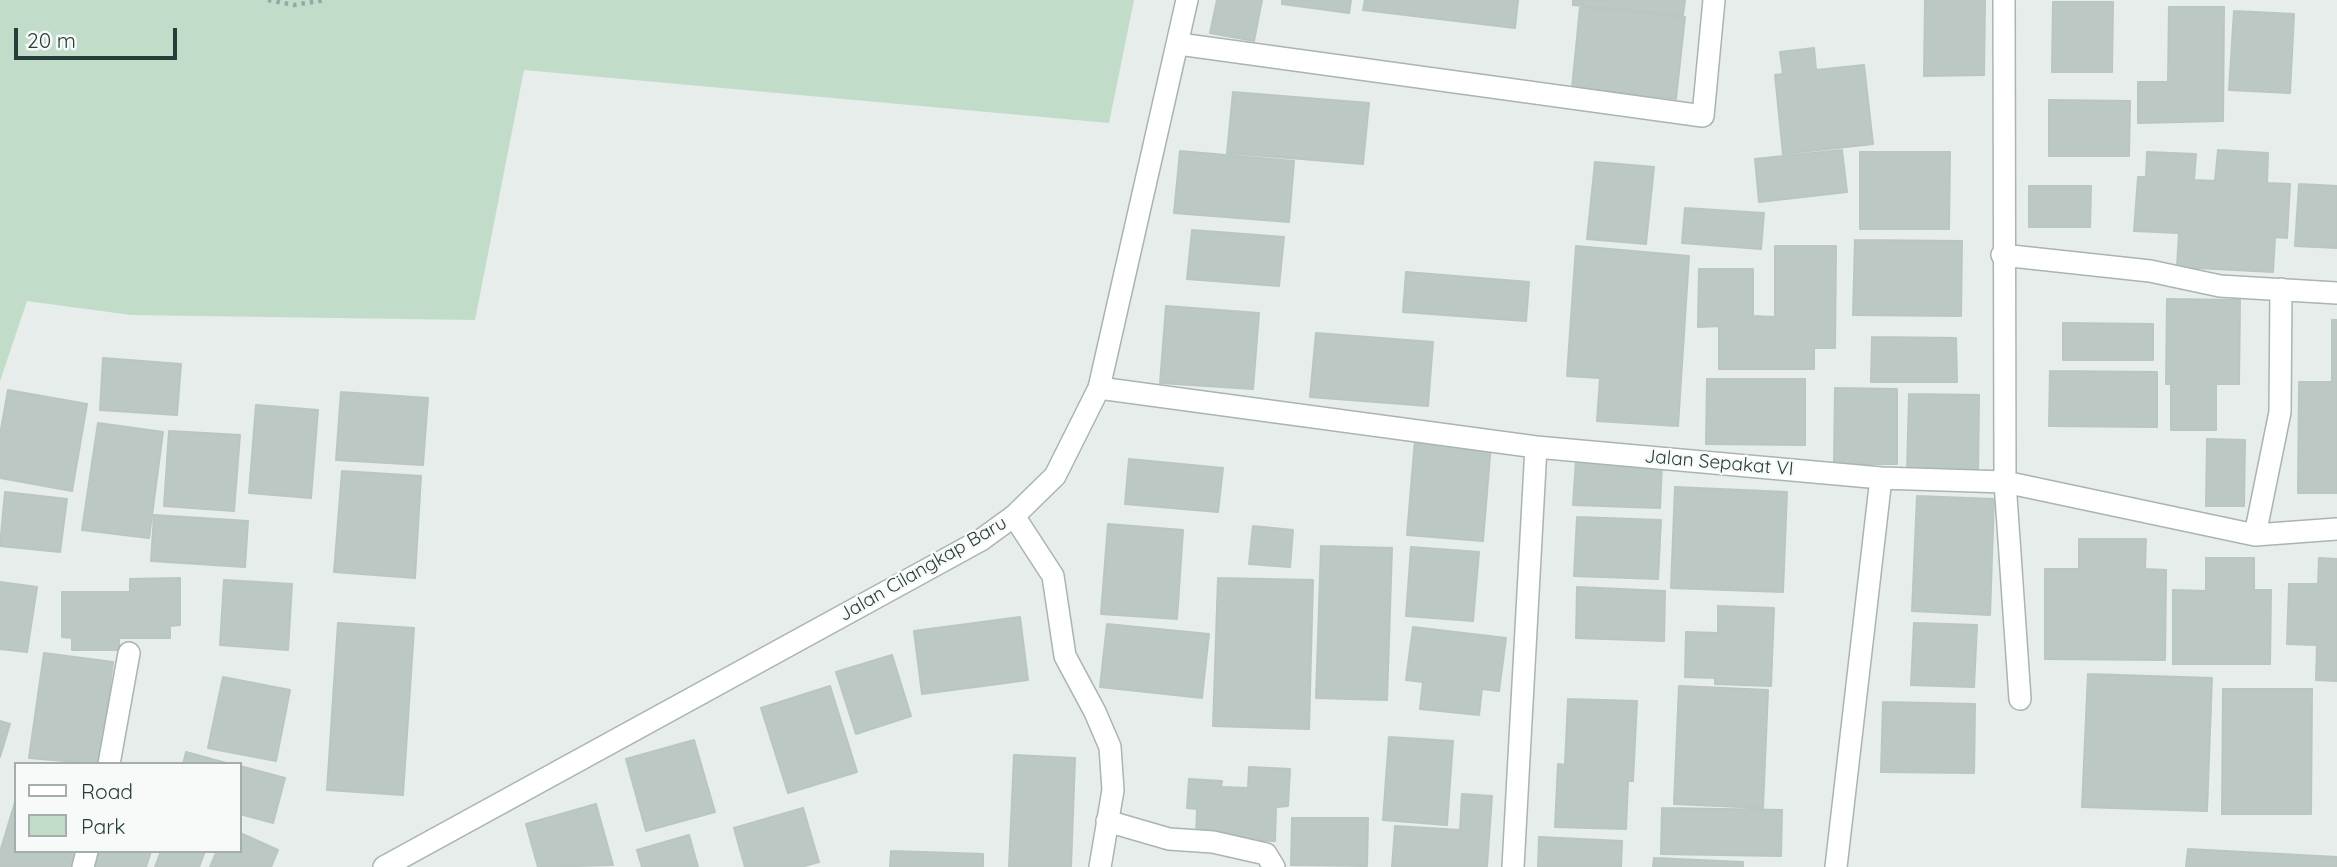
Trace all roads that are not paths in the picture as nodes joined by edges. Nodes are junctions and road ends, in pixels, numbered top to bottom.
1 (1187, 0) edge
2 (1714, 0) edge
3 (2004, 0) edge
4 (1179, 44) junction
5 (2002, 255) junction
6 (2280, 289) junction
7 (2337, 293) edge
8 (1099, 388) junction
9 (1536, 447) junction
10 (1881, 478) junction
11 (2005, 482) junction
12 (1014, 516) junction
13 (2337, 529) edge
14 (2255, 535) junction
15 (129, 653) dead end
16 (2020, 699) dead end
17 (109, 762) edge
18 (1107, 821) junction
19 (384, 867) edge
20 (1100, 867) edge
21 (1274, 867) edge
22 (1513, 867) edge
23 (1836, 867) edge

1 - 4 street, Jalan Cilangkap Baru
2 - 4 street
3 - 5 street
4 - 8 street, Jalan Cilangkap Baru
5 - 6 street
5 - 11 street
6 - 7 street
6 - 14 street
8 - 9 street, Jalan Sepakat VI
8 - 12 street, Jalan Cilangkap Baru
9 - 10 street, Jalan Sepakat VI
9 - 22 street
10 - 11 street, Jalan Sepakat VI
10 - 23 street
11 - 14 street, Jalan Sepakat VI
11 - 16 street
12 - 18 street
12 - 19 street, Jalan Cilangkap Baru
13 - 14 street, Jalan Sepakat VI
15 - 17 street
18 - 20 street
18 - 21 street

